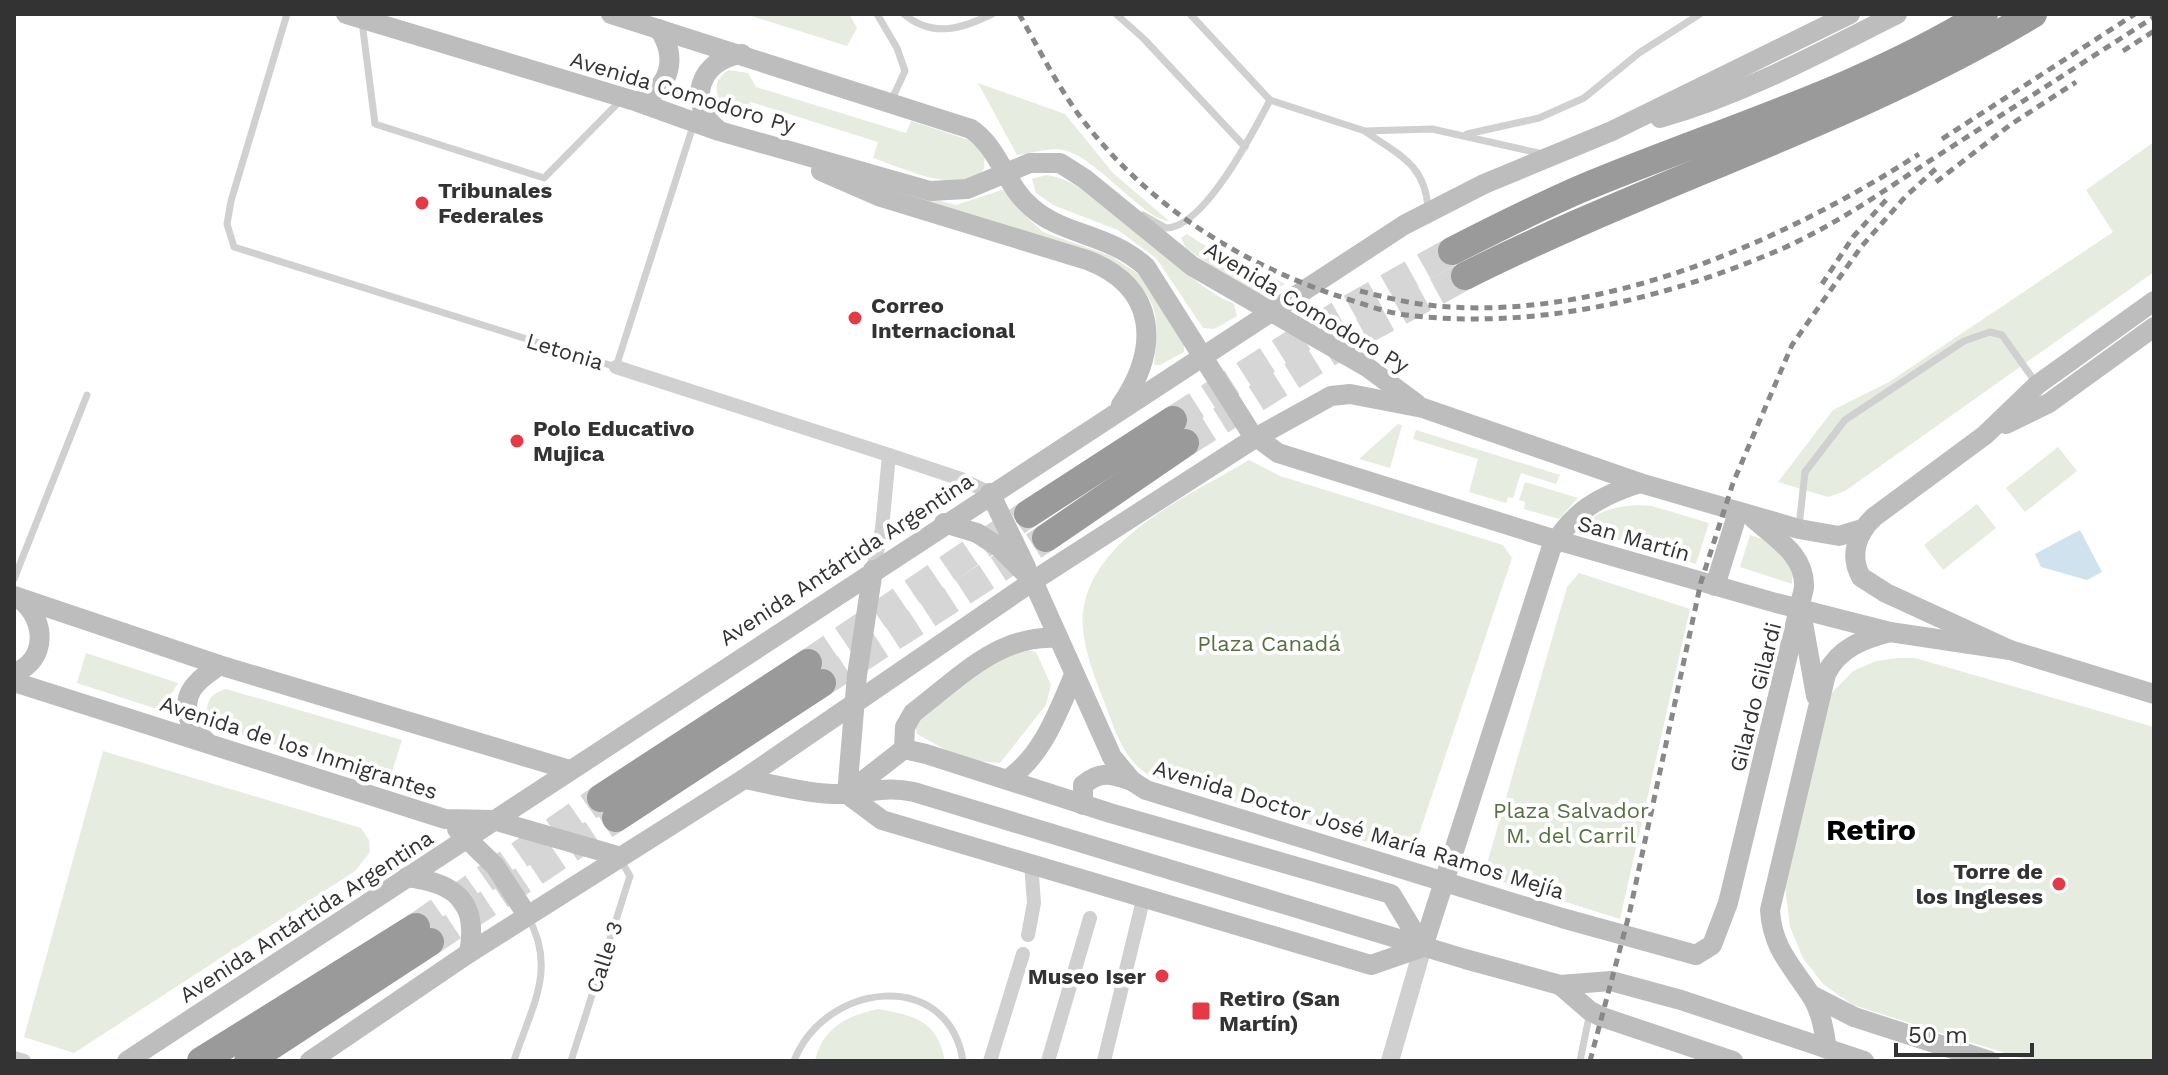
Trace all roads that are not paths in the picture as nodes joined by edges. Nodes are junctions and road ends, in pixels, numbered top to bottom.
1 (287, 14) edge
2 (611, 14) edge
3 (877, 14) edge
4 (904, 14) edge
5 (992, 14) edge
6 (1116, 14) edge
7 (1190, 14) edge
8 (1700, 14) edge
9 (1850, 14) edge
10 (1897, 14) edge
11 (1984, 14) edge
12 (2033, 14) edge
13 (354, 16) edge
14 (659, 29) junction
15 (742, 54) junction
16 (631, 100) junction
17 (1270, 100) junction
18 (891, 101) junction
19 (695, 121) junction
20 (719, 131) junction
21 (1365, 131) junction
22 (1612, 131) junction
23 (1461, 135) junction
24 (759, 143) junction
25 (1245, 147) junction
26 (1549, 156) junction
27 (1006, 173) junction
28 (1099, 191) junction
29 (1429, 210) junction
30 (2154, 301) edge
31 (1269, 312) junction
32 (2154, 327) edge
33 (1202, 356) junction
34 (616, 367) junction
35 (2037, 385) junction
36 (87, 395) dead end
37 (1423, 408) junction
38 (1117, 410) junction
39 (1985, 435) junction
40 (1255, 438) junction
41 (889, 455) junction
42 (1640, 483) junction
43 (990, 493) junction
44 (1028, 514) tunnel mouth
45 (1744, 514) junction
46 (944, 523) junction
47 (1799, 529) junction
48 (1862, 529) junction
49 (1046, 538) tunnel mouth
50 (1556, 540) junction
51 (873, 570) junction
52 (14, 579) edge
53 (1033, 581) junction
54 (1715, 586) junction
55 (17, 598) edge
56 (1801, 609) junction
57 (1890, 632) junction
58 (1058, 638) junction
59 (2010, 650) junction
60 (219, 665) junction
61 (14, 673) edge
62 (815, 673) tunnel mouth
63 (1074, 675) junction
64 (14, 682) edge
65 (2154, 694) edge
66 (855, 702) junction
67 (1818, 704) junction
68 (208, 742) junction
69 (904, 749) junction
70 (570, 770) junction
71 (744, 779) junction
72 (1007, 780) junction
73 (1132, 781) junction
74 (847, 794) junction
75 (1083, 805) junction
76 (609, 808) tunnel mouth
77 (445, 819) junction
78 (493, 820) junction
79 (468, 837) junction
80 (618, 856) junction
81 (1031, 863) junction
82 (407, 877) junction
83 (1445, 881) junction
84 (1144, 896) junction
85 (527, 915) junction
86 (1090, 918) dead end
87 (1028, 935) dead end
88 (1423, 947) junction
89 (1707, 951) joint
90 (469, 953) junction
91 (1023, 954) dead end
92 (1560, 985) junction
93 (1811, 995) junction
94 (1590, 1011) junction
95 (1870, 1022) junction
96 (1827, 1049) junction
97 (14, 1058) edge
98 (515, 1058) edge
99 (24, 1061) edge
100 (127, 1061) edge
101 (201, 1061) edge
102 (248, 1061) edge
103 (310, 1061) edge
104 (571, 1061) edge
105 (794, 1061) edge
106 (963, 1061) edge
107 (990, 1061) edge
108 (1048, 1061) edge
109 (1104, 1061) edge
110 (1390, 1061) edge
111 (1580, 1061) edge
112 (1733, 1061) edge
113 (1864, 1061) edge
114 (1990, 1061) edge

1 - 34 lane, Letonia
2 - 14 main road
3 - 18 lane
4 - 5 lane
6 - 25 lane
7 - 17 lane
8 - 23 lane
9 - 22 main road, Avenida Antártida Argentina
10 - 22 main road, Avenida Antártida Argentina
11 - 12 highway
13 - 16 main road, Avenida Comodoro Py
13 - 16 lane
14 - 15 main road
14 - 16 main road
15 - 18 main road
15 - 20 main road
16 - 19 main road, Avenida Comodoro Py
17 - 21 lane
17 - 25 lane
18 - 27 main road
19 - 20 main road, Avenida Comodoro Py
19 - 34 lane
20 - 24 main road, Avenida Comodoro Py
21 - 23 lane
21 - 29 lane
22 - 26 main road, Avenida Antártida Argentina
23 - 26 lane
24 - 27 main road, Avenida Comodoro Py
24 - 38 main road
25 - 28 lane
26 - 29 main road, Avenida Antártida Argentina
27 - 28 main road, Avenida Comodoro Py
27 - 33 main road
28 - 31 main road, Avenida Comodoro Py
29 - 31 main road, Avenida Antártida Argentina
30 - 35 main road
31 - 33 main road, Avenida Antártida Argentina
31 - 37 main road, Avenida Comodoro Py
32 - 39 main road
33 - 38 main road, Avenida Antártida Argentina
33 - 40 main road
34 - 41 street, Letonia
35 - 39 main road
35 - 47 lane
36 - 52 lane
37 - 40 main road
37 - 42 main road
38 - 43 main road, Avenida Antártida Argentina
39 - 48 main road
40 - 50 main road, San Martín
40 - 53 main road
41 - 43 street, Letonia
41 - 51 street
42 - 45 main road
42 - 50 main road
43 - 46 main road, Avenida Antártida Argentina
43 - 53 main road
44 - 49 highway
45 - 47 main road
45 - 54 main road
45 - 56 main road
46 - 51 main road, Avenida Antártida Argentina
46 - 53 main road, Avenida Doctor José María Ramos Mejía
47 - 48 main road
48 - 59 main road, San Martín
50 - 54 main road, San Martín
50 - 83 main road
51 - 66 main road
51 - 70 main road, Avenida Antártida Argentina
53 - 58 main road, Avenida Doctor José María Ramos Mejía
53 - 66 main road
54 - 56 main road, San Martín
55 - 60 main road
55 - 61 main road
56 - 57 main road, San Martín
56 - 67 main road, Gilardo Gilardi
56 - 89 main road, Gilardo Gilardi
57 - 59 main road, San Martín
57 - 67 main road
58 - 63 main road, Avenida Doctor José María Ramos Mejía
58 - 69 main road
59 - 65 main road, San Martín
60 - 68 main road
60 - 70 main road
62 - 76 highway
63 - 72 main road
63 - 73 main road, Avenida Doctor José María Ramos Mejía
64 - 68 main road, Avenida de los Inmigrantes
66 - 71 main road
66 - 74 main road
67 - 93 main road, Gilardo Gilardi
68 - 77 main road, Avenida de los Inmigrantes
69 - 72 main road
69 - 74 main road
70 - 78 main road, Avenida Antártida Argentina
71 - 74 main road
71 - 80 main road
72 - 75 main road
73 - 75 main road
73 - 83 main road, Avenida Doctor José María Ramos Mejía
74 - 81 main road
74 - 88 main road
75 - 88 main road
77 - 78 main road, Avenida de los Inmigrantes
77 - 79 main road
78 - 79 main road, Avenida Antártida Argentina
78 - 80 main road, Avenida de los Inmigrantes
79 - 82 main road, Avenida Antártida Argentina
79 - 85 main road
80 - 85 main road
80 - 104 lane, Calle 3
81 - 84 main road
81 - 87 street
82 - 90 main road
82 - 100 main road, Avenida Antártida Argentina
83 - 88 main road
83 - 89 main road, Avenida Doctor José María Ramos Mejía
84 - 88 main road
84 - 109 street
85 - 90 main road
85 - 98 lane
86 - 108 street
88 - 92 main road
88 - 110 street
90 - 103 main road
91 - 107 street
92 - 94 main road
92 - 96 main road
93 - 95 main road
93 - 96 main road
94 - 111 lane
94 - 112 main road
95 - 96 main road
95 - 114 main road
96 - 113 main road
97 - 99 street
101 - 102 highway
105 - 106 lane

